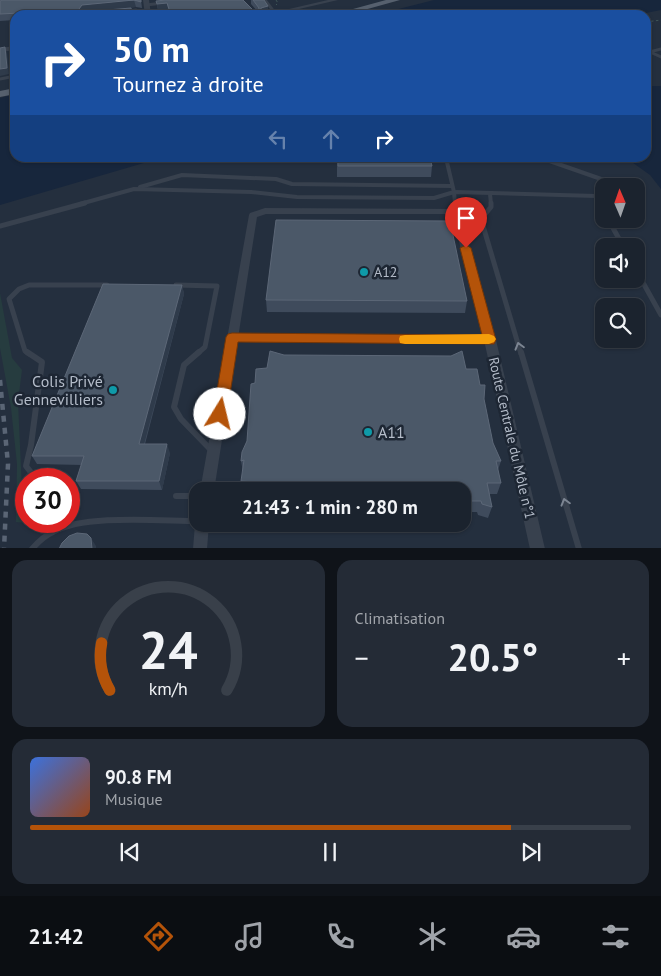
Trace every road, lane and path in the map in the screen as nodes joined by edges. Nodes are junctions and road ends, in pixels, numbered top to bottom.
1 (265, 0) edge
2 (335, 0) edge
3 (399, 1) edge
4 (146, 2) edge
5 (171, 2) edge
6 (273, 10) edge
7 (289, 10) edge
8 (358, 10) edge
9 (367, 10) edge
10 (447, 162) edge
11 (552, 162) edge
12 (598, 178) edge
13 (452, 186) junction
14 (134, 189) junction
15 (454, 192) junction
16 (490, 194) junction
17 (595, 196) edge
18 (456, 211) junction
19 (0, 226) edge
20 (113, 285) edge
21 (170, 285) edge
22 (645, 286) edge
23 (661, 315) edge
24 (232, 337) junction
25 (490, 340) junction
26 (214, 452) junction
27 (28, 468) edge
28 (209, 482) edge
29 (176, 496) dead end
30 (189, 496) edge
31 (189, 521) edge
32 (201, 532) edge
33 (32, 548) edge
34 (200, 548) edge
35 (538, 548) edge
36 (579, 548) edge

1 - 6 lane
2 - 7 street
3 - 8 main road
3 - 9 main road
4 - 5 lane
10 - 13 lane
11 - 12 lane
13 - 14 lane
13 - 15 lane
14 - 15 lane
14 - 19 lane
15 - 16 lane
15 - 18 lane
16 - 17 lane
36 -> 16 lane
18 - 24 street
18 - 25 street, Route Centrale du Môle n°1
20 - 27 lane
21 - 26 lane
22 - 23 lane
24 - 25 lane
24 - 26 street
25 - 35 street, Route Centrale du Môle n°1
26 - 28 street
29 - 30 lane
31 - 33 lane
32 - 34 street

